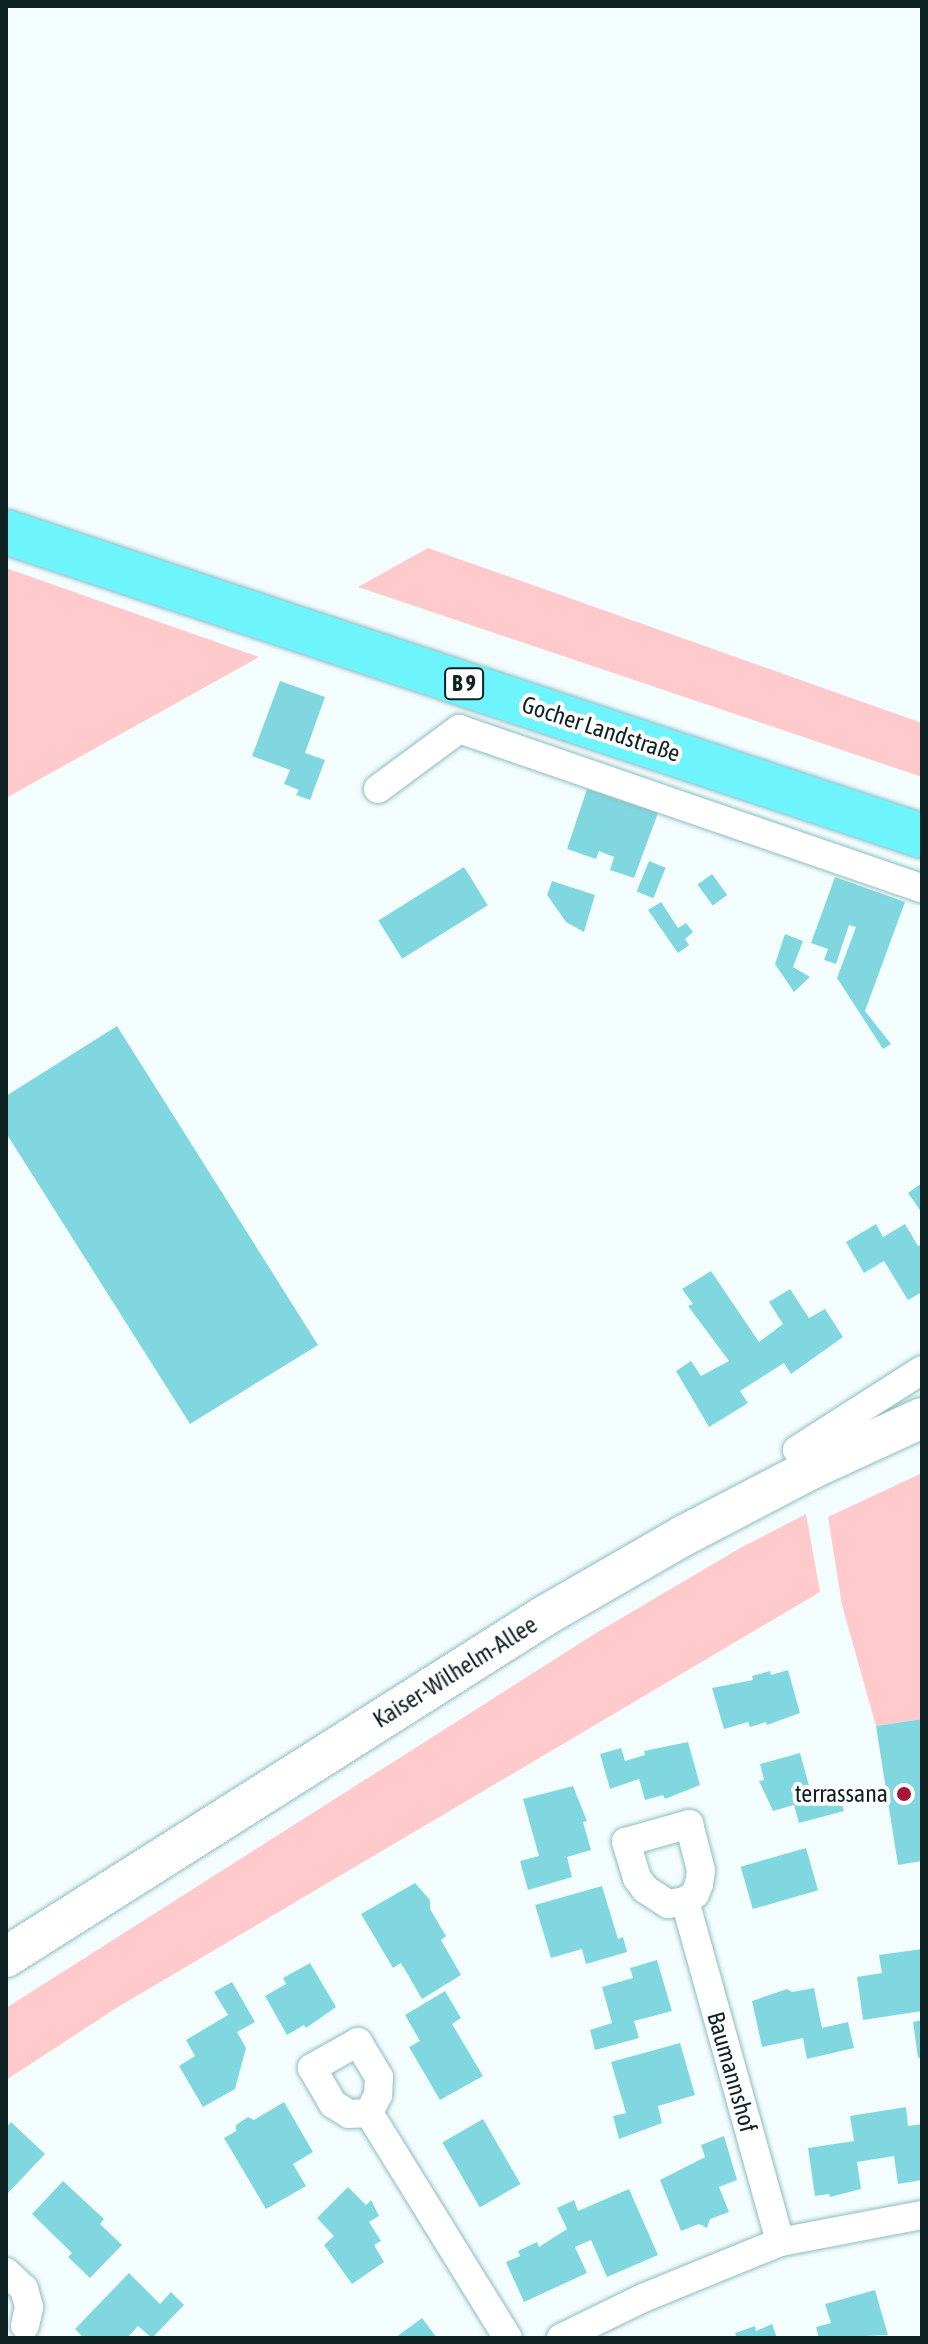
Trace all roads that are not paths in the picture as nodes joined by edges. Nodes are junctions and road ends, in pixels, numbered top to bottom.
1 (6, 532) edge
2 (378, 789) dead end
3 (922, 836) edge
4 (922, 888) edge
5 (922, 1370) edge
6 (922, 1418) edge
7 (797, 1450) dead end
8 (685, 1901) dead end
9 (6, 1957) edge
10 (369, 2113) dead end
11 (922, 2215) edge
12 (780, 2242) junction
13 (6, 2272) edge
14 (23, 2332) edge
15 (508, 2338) edge
16 (561, 2338) edge

1 - 3 main road, Gocher Landstraße / B 9
2 - 4 street, Gocher Landstraße
5 - 7 street
6 - 9 street, Kaiser-Wilhelm-Allee
8 - 12 street, Baumannshof
10 - 15 street
11 - 12 street
12 - 16 street
13 - 14 street

